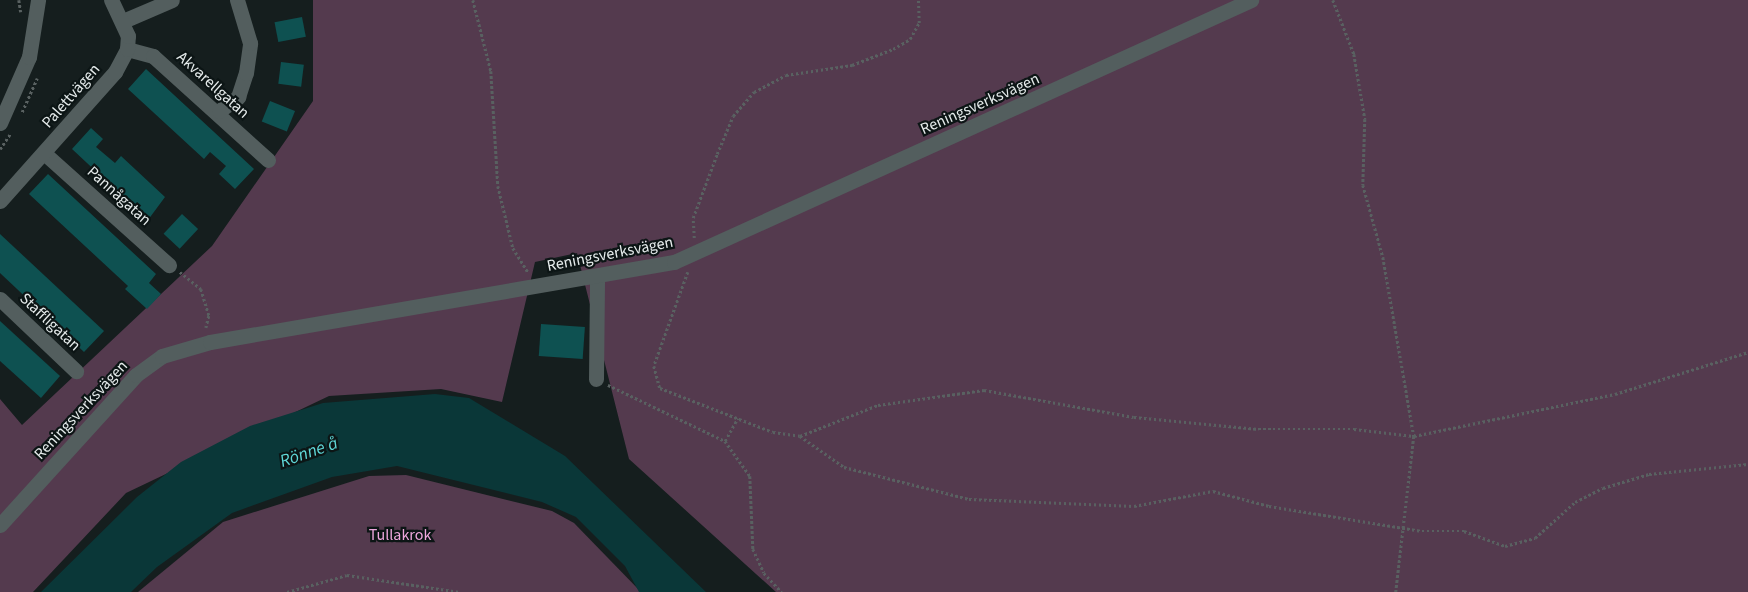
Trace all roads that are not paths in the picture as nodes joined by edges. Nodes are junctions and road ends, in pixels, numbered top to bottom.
1 (38, 0) edge
2 (112, 0) edge
3 (172, 0) edge
4 (237, 0) edge
5 (1251, 0) edge
6 (123, 21) junction
7 (127, 49) junction
8 (219, 111) junction
9 (0, 123) edge
10 (44, 153) junction
11 (268, 160) dead end
12 (0, 201) edge
13 (170, 265) road end
14 (597, 276) junction
15 (0, 299) edge
16 (76, 371) dead end
17 (596, 379) road end
18 (0, 525) edge

1 - 9 street
2 - 6 street
3 - 6 street
4 - 8 street
5 - 14 street, Reningsverksvägen
6 - 7 street
7 - 8 street, Akvarellgatan
7 - 10 street, Palettvägen
8 - 11 street, Akvarellgatan
10 - 12 street, Palettvägen
10 - 13 street, Pannågatan
14 - 17 street
14 - 18 street, Reningsverksvägen
15 - 16 street, Staffligatan

